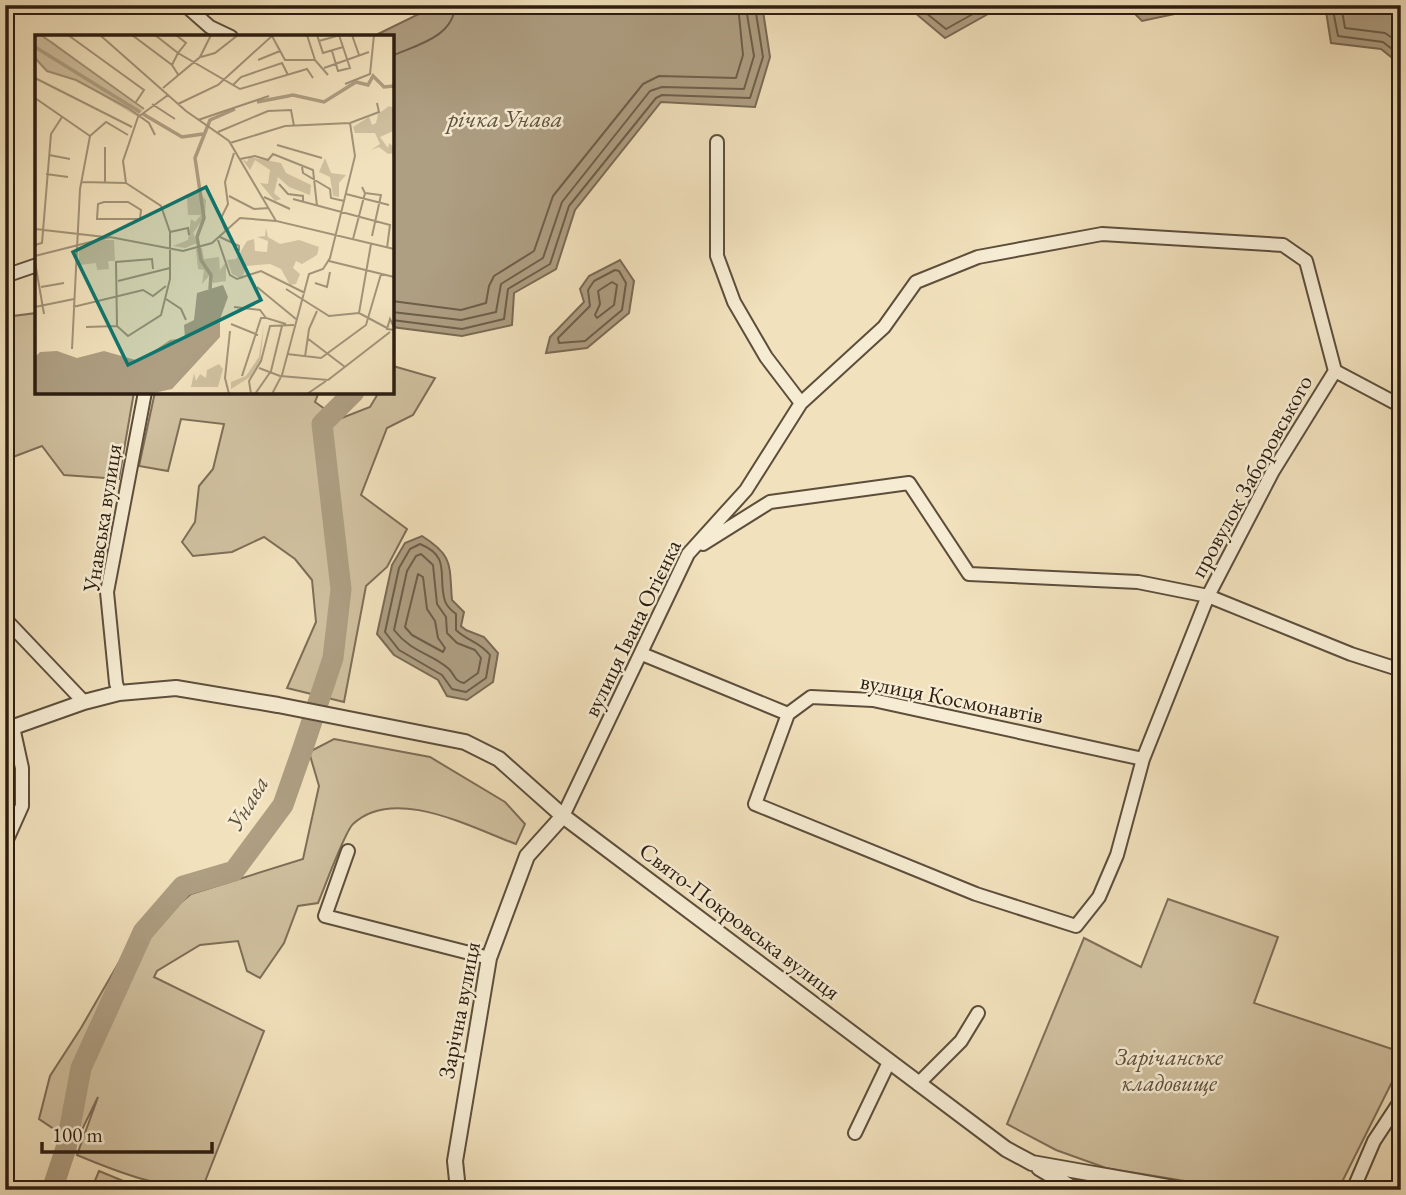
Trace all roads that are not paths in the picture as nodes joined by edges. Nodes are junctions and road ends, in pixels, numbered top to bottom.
1 (185, 5) edge
2 (227, 35) edge
3 (718, 142) dead end
4 (35, 266) edge
5 (5, 276) edge
6 (1335, 371) junction
7 (145, 394) edge
8 (801, 403) junction
9 (1401, 406) edge
10 (688, 554) junction
11 (1208, 596) junction
12 (5, 619) edge
13 (642, 654) junction
14 (1401, 670) edge
15 (119, 693) junction
16 (84, 702) junction
17 (788, 714) junction
18 (9, 729) edge
19 (1143, 759) junction
20 (563, 816) junction
21 (5, 844) edge
22 (348, 851) dead end
23 (489, 958) junction
24 (978, 1013) dead end
25 (889, 1062) junction
26 (918, 1084) junction
27 (1401, 1100) edge
28 (855, 1133) dead end
29 (1032, 1163) junction
30 (458, 1190) edge
31 (700, 1190) edge
32 (715, 1190) edge
33 (1076, 1190) edge
34 (1185, 1190) edge
35 (1353, 1190) edge

1 - 2 street
3 - 8 street
4 - 5 street
6 - 8 street, вулиця Івана Огієнка
6 - 9 street
6 - 11 street, провулок Заборовського
7 - 15 street, Унавська вулиця
8 - 10 street, вулиця Івана Огієнка
10 - 11 street
10 - 13 street, вулиця Івана Огієнка
11 - 14 street
11 - 19 street, провулок Заборовського
12 - 16 street
13 - 17 street
13 - 20 street, вулиця Івана Огієнка
15 - 16 street, Свято-Покровська вулиця
15 - 20 street, Свято-Покровська вулиця
16 - 18 street, Свято-Покровська вулиця
17 - 19 street, вулиця Космонавтів
17 - 19 street, провулок Заборовського
18 - 21 street
20 - 23 street, Зарічна вулиця
20 - 25 street, Свято-Покровська вулиця
22 - 23 street
23 - 30 street, Зарічна вулиця
24 - 26 street
25 - 26 street, Свято-Покровська вулиця
25 - 28 street
26 - 29 street, Свято-Покровська вулиця
27 - 35 street
29 - 33 street, Свято-Покровська вулиця
29 - 34 street, Свято-Покровська вулиця
31 - 32 street

